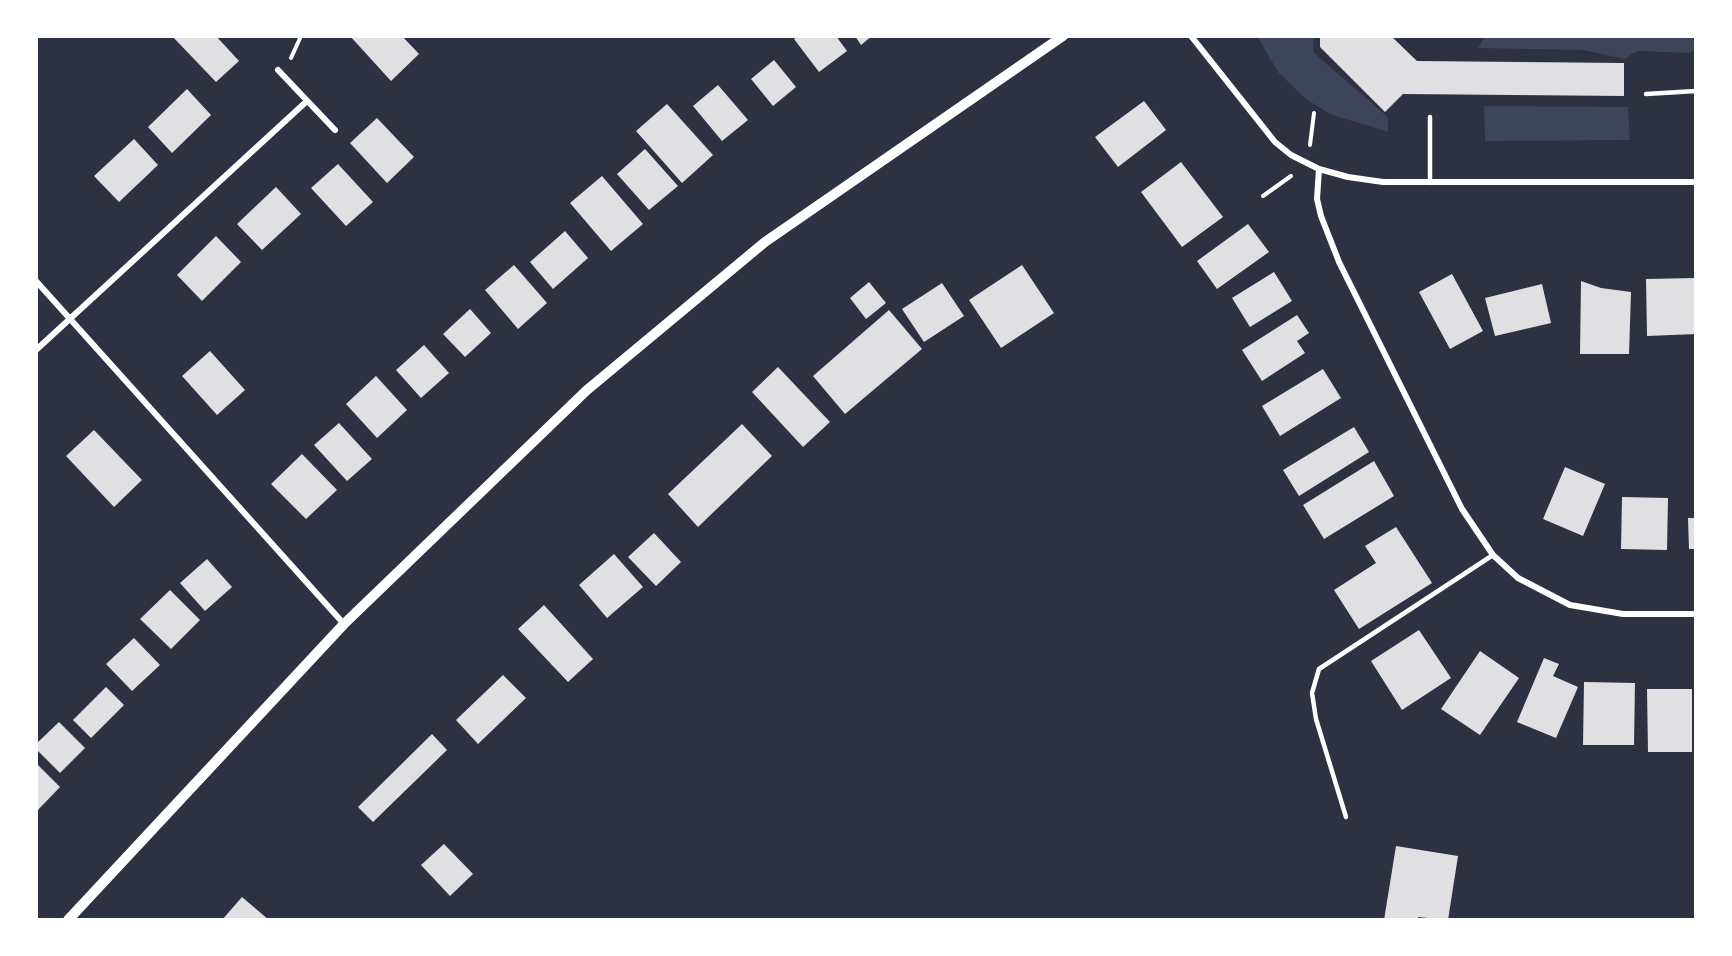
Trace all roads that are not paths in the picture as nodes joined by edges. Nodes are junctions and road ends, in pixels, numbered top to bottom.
1 (1063, 36) edge
2 (1191, 36) edge
3 (278, 70) dead end
4 (1696, 91) edge
5 (1646, 94) dead end
6 (307, 101) junction
7 (1430, 117) dead end
8 (335, 130) dead end
9 (1319, 169) junction
10 (1696, 182) edge
11 (1430, 183) junction
12 (36, 281) edge
13 (69, 318) junction
14 (36, 350) edge
15 (1493, 555) junction
16 (1696, 614) edge
17 (344, 624) junction
18 (1346, 817) dead end
19 (68, 920) edge

1 - 17 street
2 - 9 street
3 - 6 street
4 - 5 lane
6 - 8 street
6 - 13 street
7 - 11 lane
9 - 11 street
9 - 15 street
10 - 11 street
12 - 13 street
13 - 14 street
13 - 17 street
15 - 16 street
15 - 18 lane
17 - 19 street

